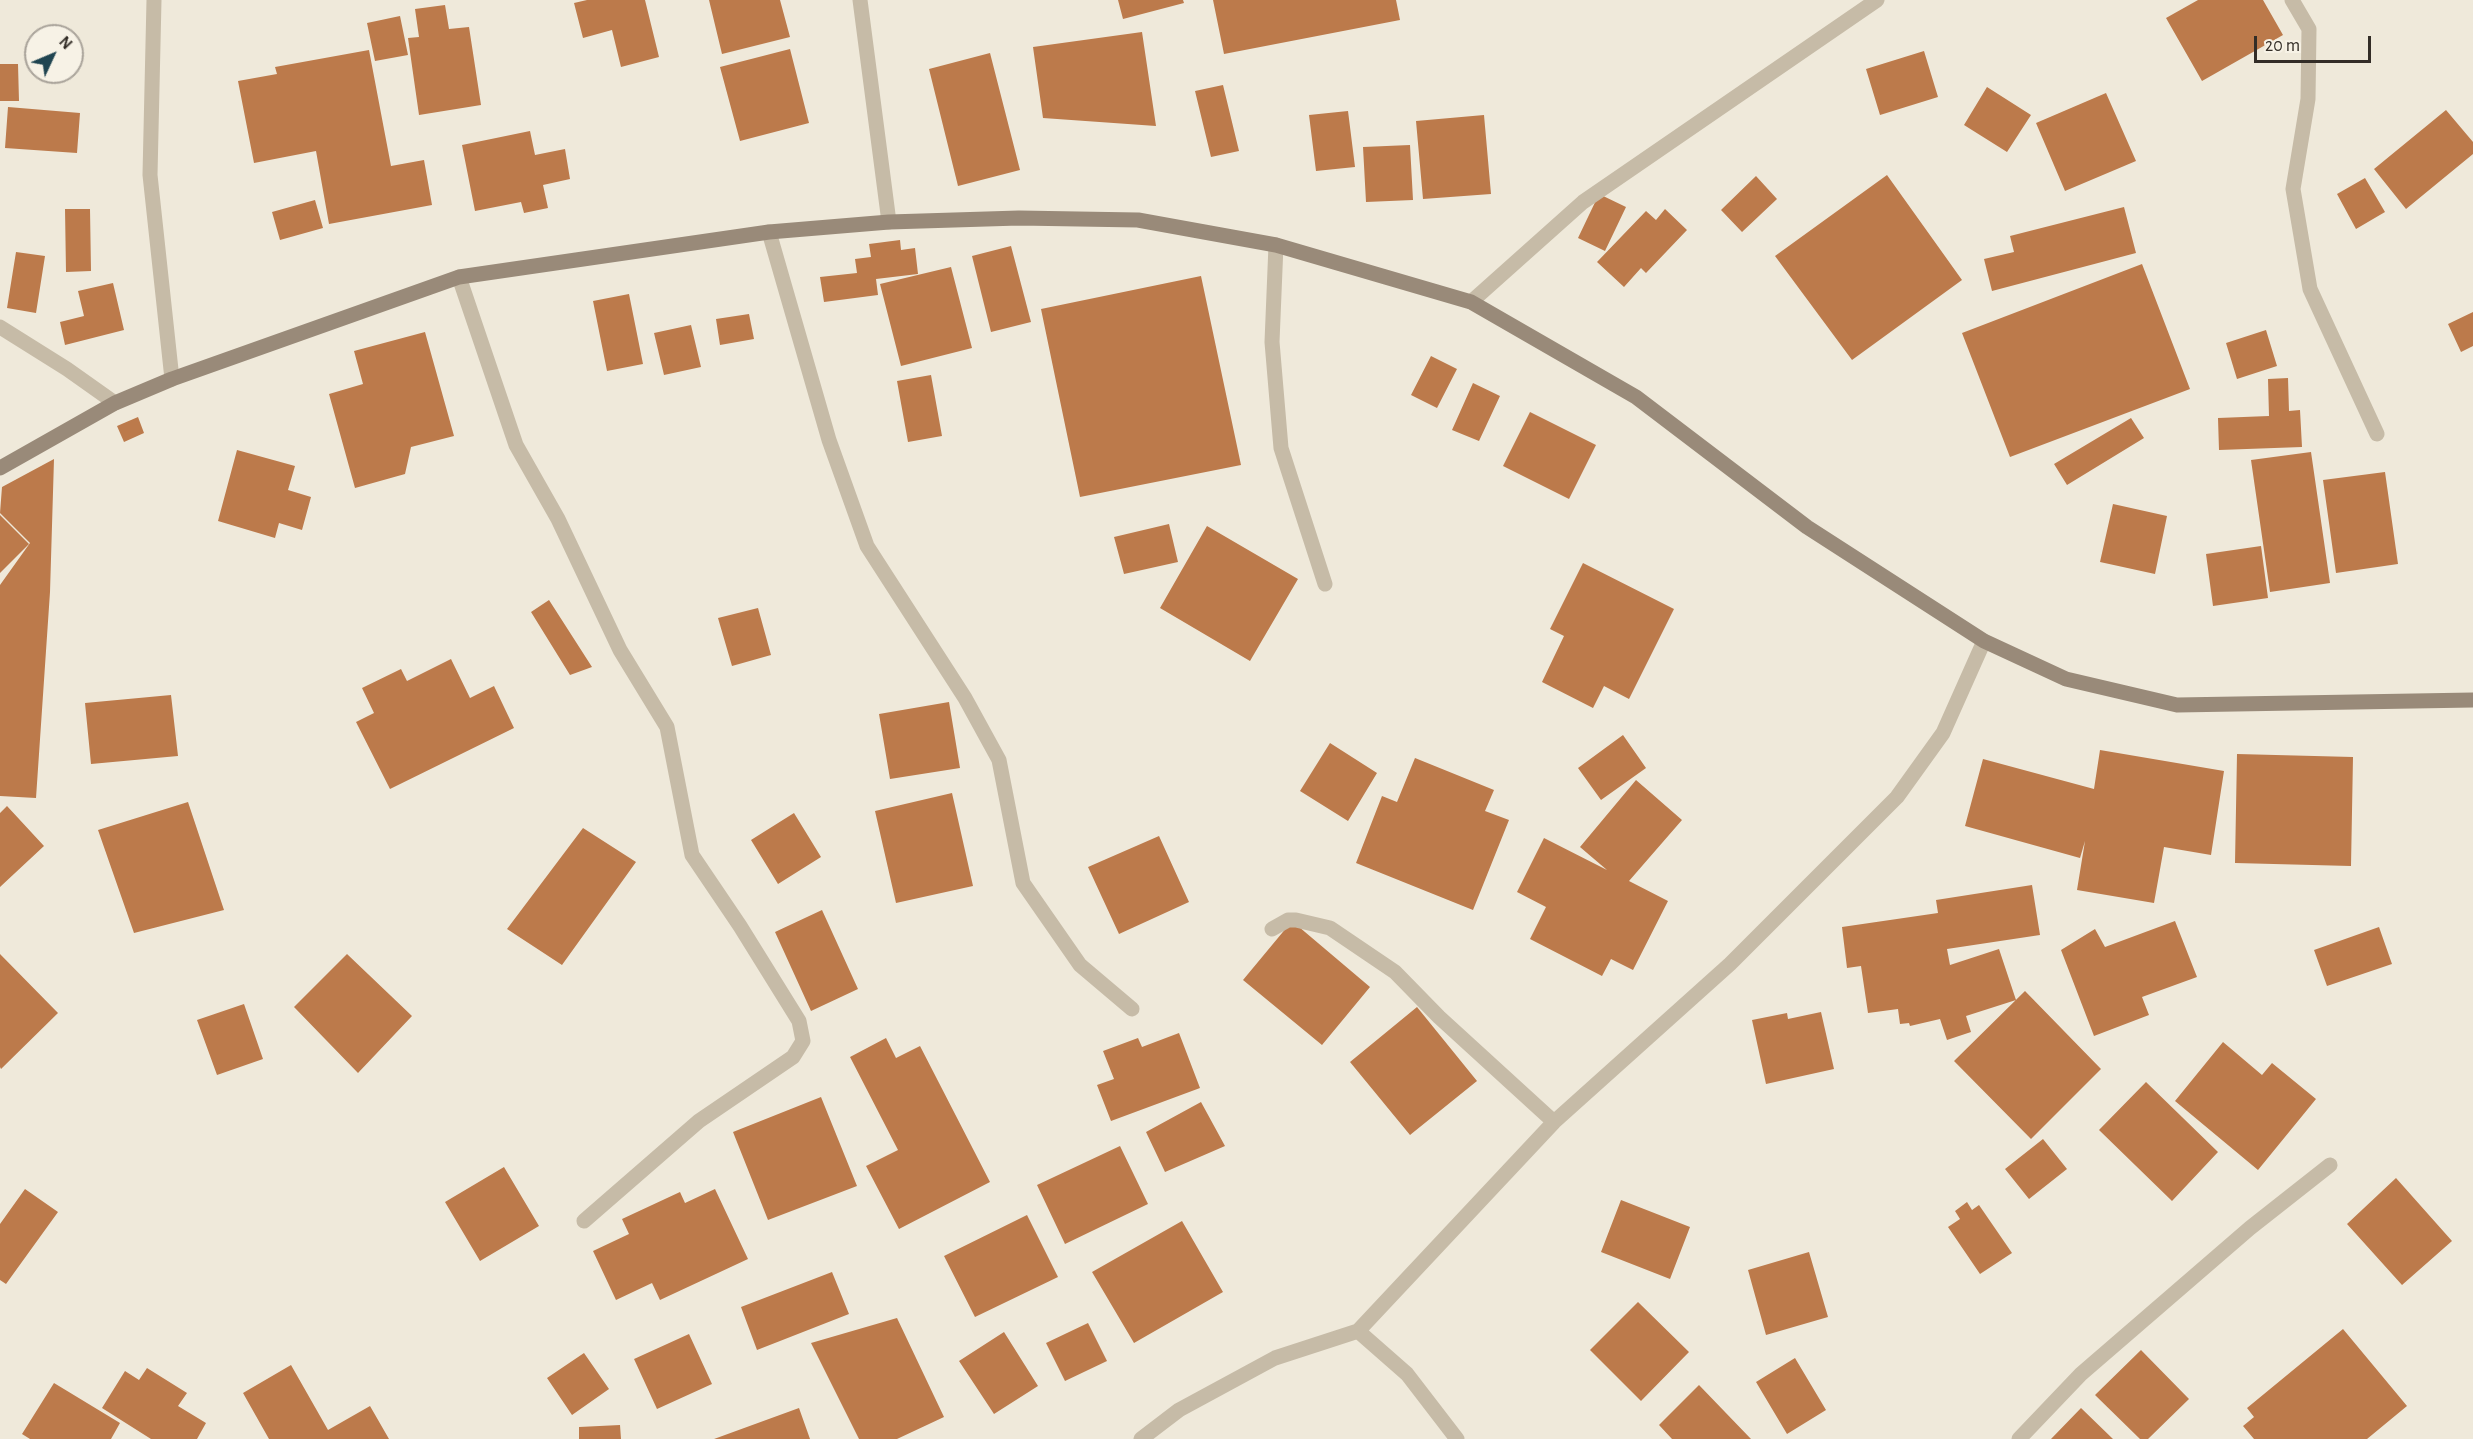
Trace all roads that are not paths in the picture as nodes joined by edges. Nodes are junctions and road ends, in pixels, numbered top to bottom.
1 (154, 0) edge
2 (860, 0) edge
3 (1877, 0) edge
4 (2292, 0) edge
5 (889, 222) junction
6 (769, 232) junction
7 (1275, 245) junction
8 (459, 277) junction
9 (1471, 302) junction
10 (0, 327) edge
11 (172, 379) junction
12 (115, 403) junction
13 (2377, 435) dead end
14 (0, 468) edge
15 (1325, 584) dead end
16 (1984, 641) junction
17 (2473, 700) edge
18 (1272, 929) dead end
19 (1132, 1009) dead end
20 (1554, 1122) junction
21 (2330, 1165) dead end
22 (585, 1221) dead end
23 (1358, 1331) junction
24 (1142, 1439) edge
25 (1457, 1439) edge
26 (2019, 1439) edge

1 - 11 street
2 - 5 street
3 - 9 street
4 - 13 street
5 - 6 main road
5 - 7 main road
6 - 8 main road
6 - 19 street
7 - 9 main road
7 - 15 street
8 - 11 main road
8 - 22 street
9 - 16 main road
10 - 12 street
11 - 12 main road
12 - 14 main road
16 - 17 main road
16 - 20 street
18 - 20 street
20 - 23 street
21 - 26 street
23 - 24 street
23 - 25 street

